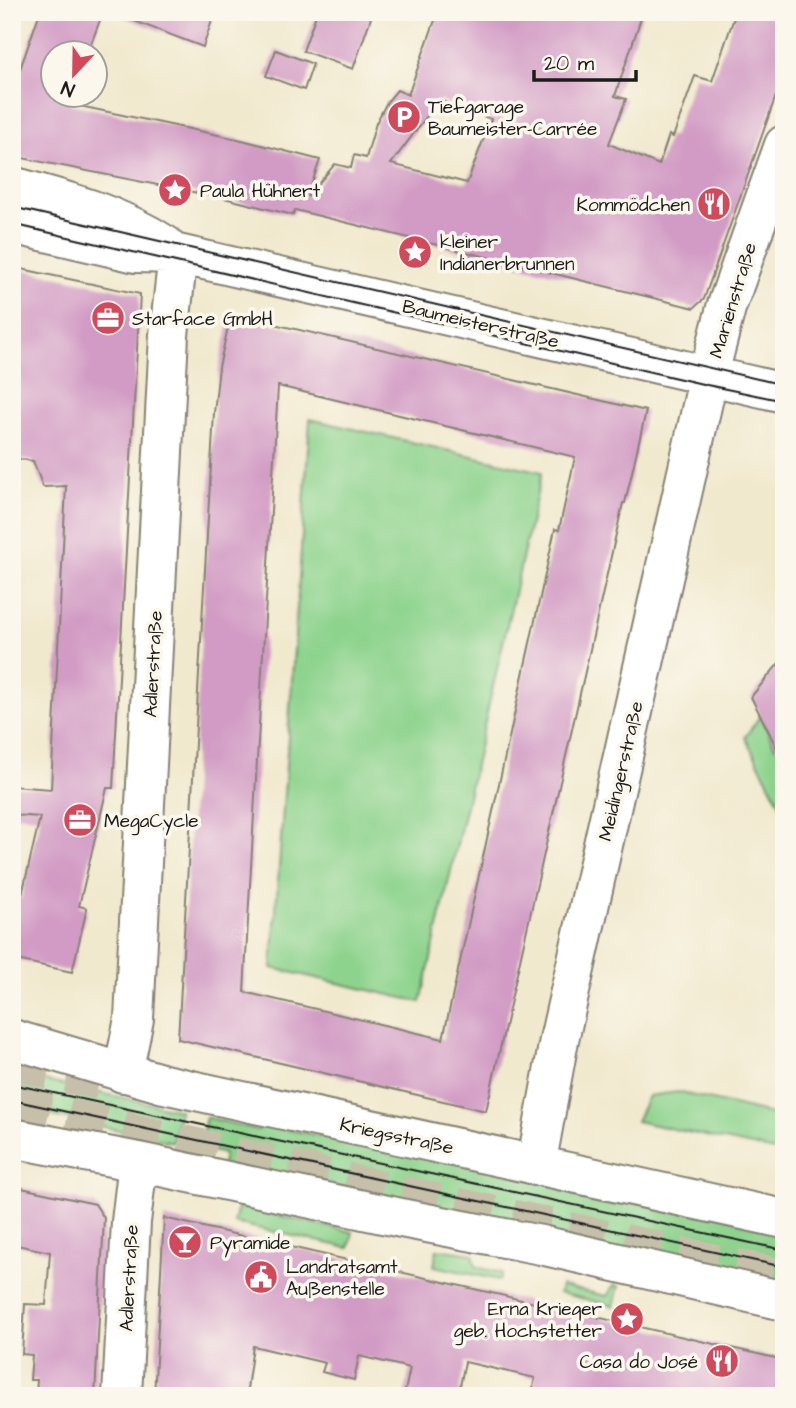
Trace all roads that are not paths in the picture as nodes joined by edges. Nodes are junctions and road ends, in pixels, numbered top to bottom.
1 (784, 145) edge
2 (12, 186) edge
3 (12, 224) edge
4 (178, 254) junction
5 (709, 376) junction
6 (784, 393) edge
7 (12, 1039) edge
8 (123, 1073) junction
9 (12, 1138) edge
10 (138, 1161) junction
11 (536, 1166) junction
12 (784, 1219) edge
13 (784, 1301) edge
14 (122, 1396) edge

1 - 5 street, Marienstraße
2 - 4 street, Baumeisterstraße
3 - 4 street, Baumeisterstraße
4 - 5 street, Baumeisterstraße
4 - 8 street, Adlerstraße
5 - 6 street, Baumeisterstraße
5 - 11 street, Meidingerstraße
7 - 8 street, Kriegsstraße
8 - 11 street, Kriegsstraße
9 - 10 street
10 - 13 street
10 - 14 street, Adlerstraße
11 - 12 street, Kriegsstraße

